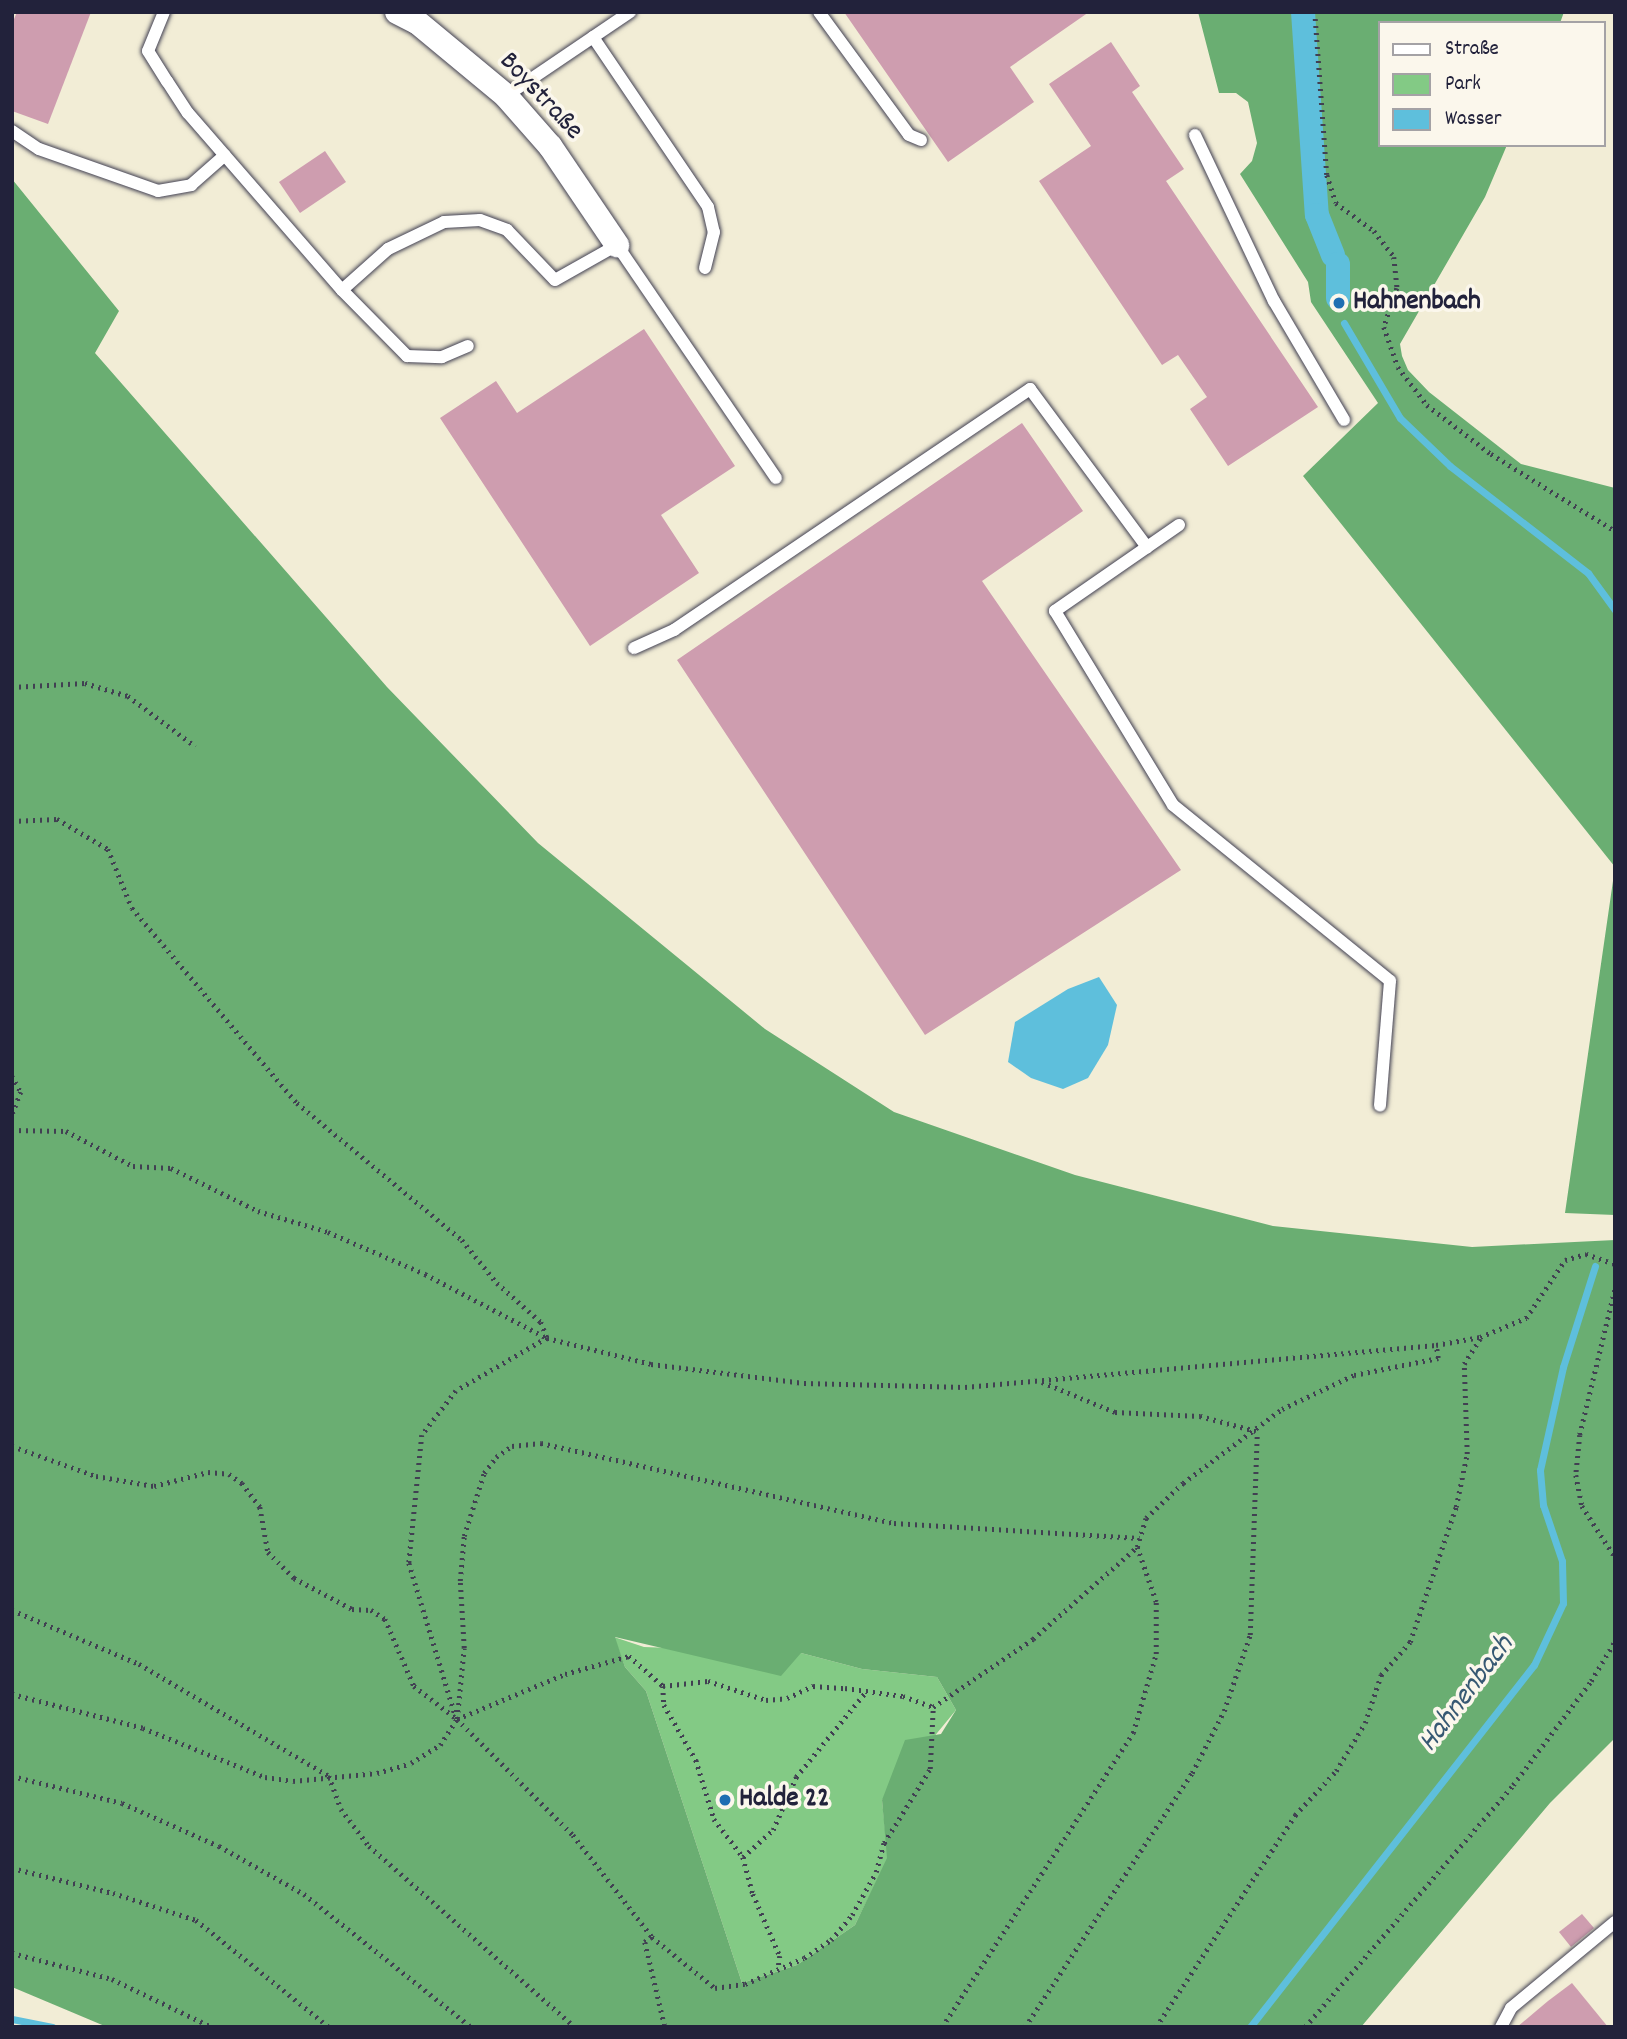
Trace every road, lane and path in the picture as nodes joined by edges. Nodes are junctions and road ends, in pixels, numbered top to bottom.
1 (164, 12) edge
2 (397, 12) edge
3 (630, 12) edge
4 (819, 12) edge
5 (1315, 12) edge
6 (593, 37) junction
7 (506, 96) junction
8 (12, 131) edge
9 (1195, 135) dead end
10 (921, 140) dead end
11 (225, 155) junction
12 (617, 245) junction
13 (705, 268) dead end
14 (342, 290) junction
15 (468, 346) dead end
16 (1343, 420) dead end
17 (776, 478) dead end
18 (1179, 525) dead end
19 (1615, 531) edge
20 (1147, 547) junction
21 (635, 648) dead end
22 (12, 687) edge
23 (195, 746) dead end
24 (12, 821) edge
25 (12, 1076) edge
26 (1380, 1106) dead end
27 (12, 1116) edge
28 (12, 1130) edge
29 (1615, 1264) edge
30 (1615, 1290) edge
31 (1480, 1337) junction
32 (547, 1338) junction
33 (1436, 1345) junction
34 (1042, 1382) junction
35 (1257, 1431) junction
36 (12, 1446) edge
37 (1140, 1538) junction
38 (1137, 1547) junction
39 (1615, 1557) edge
40 (12, 1610) edge
41 (1615, 1641) edge
42 (663, 1686) junction
43 (865, 1693) junction
44 (12, 1694) edge
45 (933, 1707) junction
46 (457, 1719) junction
47 (12, 1776) edge
48 (329, 1776) junction
49 (743, 1857) junction
50 (12, 1868) edge
51 (1615, 1922) edge
52 (652, 1937) junction
53 (12, 1952) edge
54 (778, 1970) junction
55 (212, 2027) edge
56 (329, 2027) edge
57 (471, 2027) edge
58 (575, 2027) edge
59 (665, 2027) edge
60 (942, 2027) edge
61 (1025, 2027) edge
62 (1156, 2027) edge
63 (1306, 2027) edge
64 (1501, 2027) edge

1 - 11 lane
2 - 7 street, Boystraße
3 - 6 lane
4 - 10 lane
5 - 19 path
6 - 7 lane
6 - 13 lane
7 - 12 street, Boystraße
8 - 11 lane
9 - 16 lane
11 - 14 lane
12 - 14 lane
12 - 17 lane
14 - 15 lane
18 - 20 lane
20 - 21 lane
20 - 26 lane
22 - 23 path
24 - 32 path
25 - 27 path
28 - 32 path
29 - 31 path
30 - 39 path
31 - 33 path
31 - 62 path
32 - 34 path
32 - 46 path
33 - 34 path
33 - 35 path
34 - 35 path
35 - 37 path
35 - 61 path
36 - 46 path
37 - 38 path
37 - 46 path
38 - 45 path
38 - 60 path
40 - 48 path
41 - 63 path
42 - 43 path
42 - 46 path
42 - 49 path
43 - 45 path
43 - 49 path
44 - 48 path
45 - 54 path
46 - 48 path
46 - 52 path
47 - 57 path
48 - 58 path
49 - 54 path
50 - 56 path
51 - 64 lane
52 - 54 path
52 - 59 path
53 - 55 path

